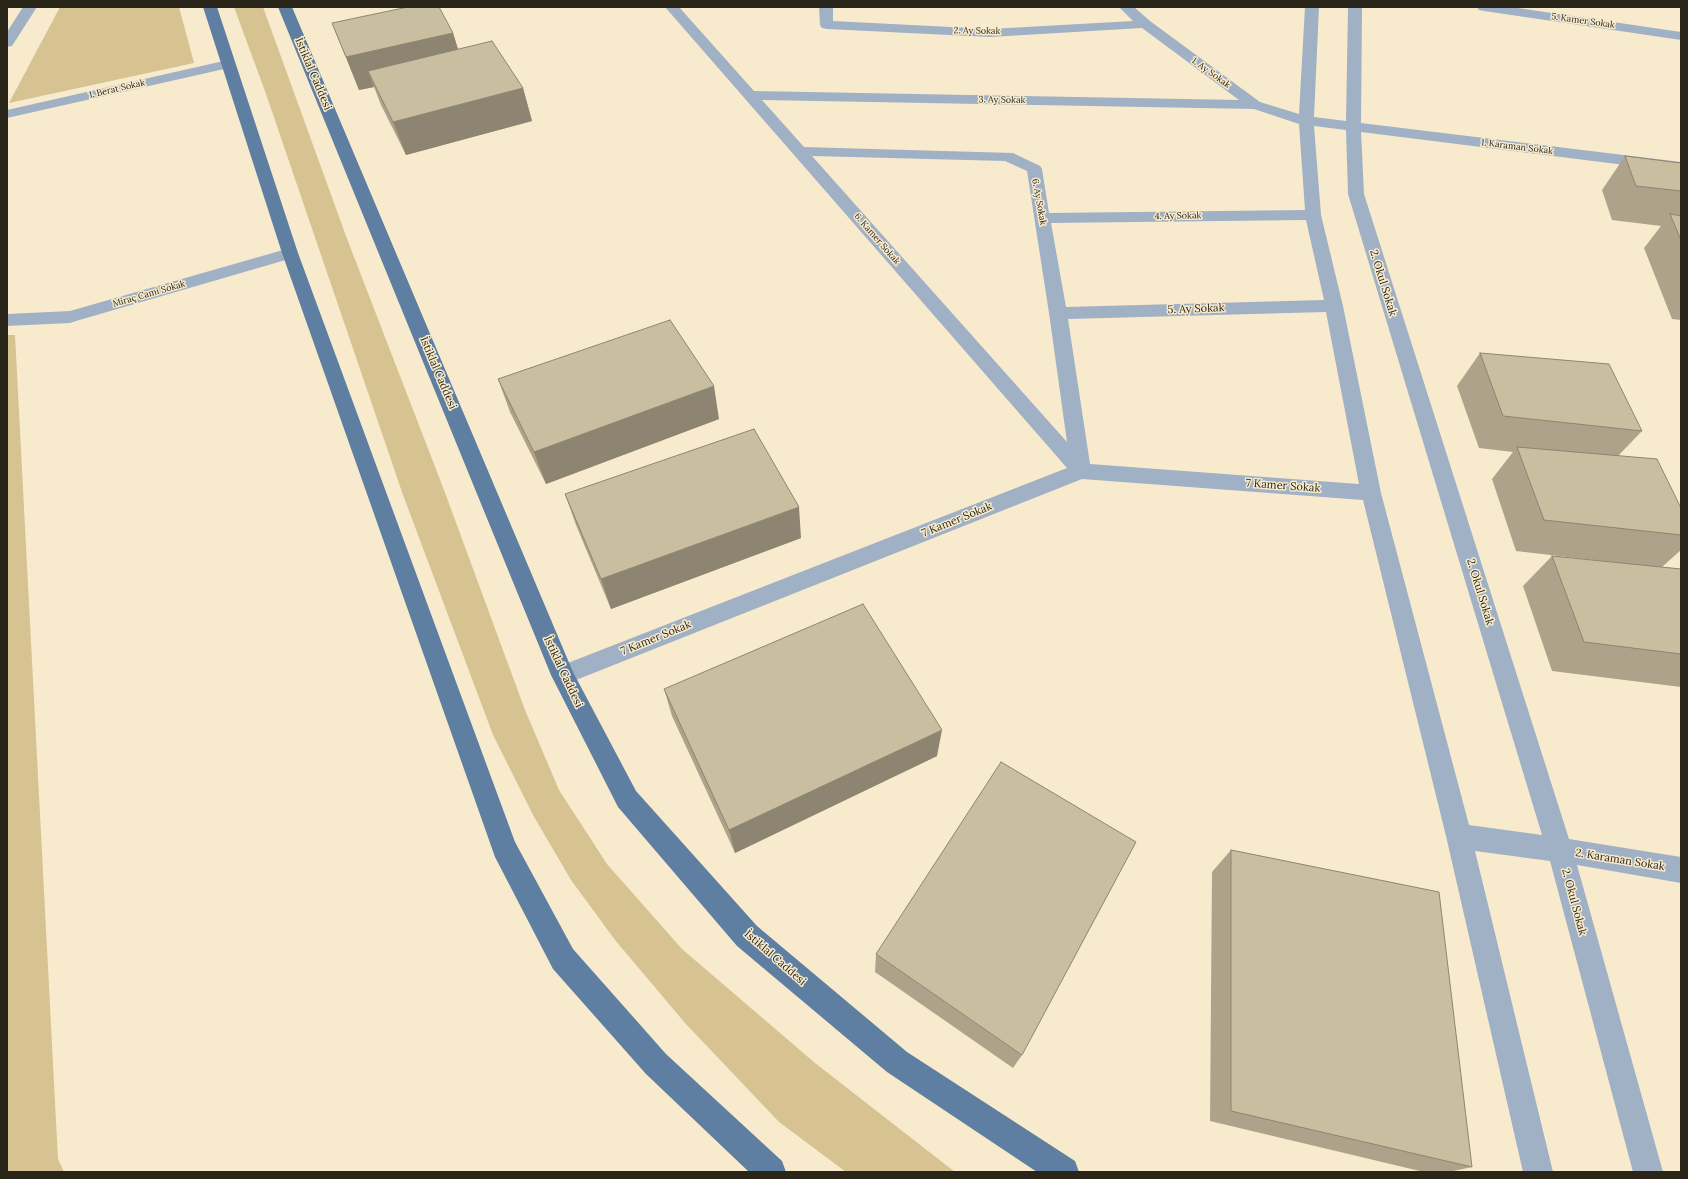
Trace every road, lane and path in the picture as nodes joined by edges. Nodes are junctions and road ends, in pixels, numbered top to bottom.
1 (30, 7) edge
2 (210, 7) edge
3 (285, 7) edge
4 (672, 7) edge
5 (826, 7) edge
6 (1126, 7) edge
7 (1312, 7) edge
8 (1355, 7) edge
9 (1484, 7) edge
10 (1145, 24) junction
11 (1681, 36) edge
12 (7, 43) edge
13 (228, 64) junction
14 (750, 95) junction
15 (1255, 104) junction
16 (7, 114) edge
17 (1306, 121) junction
18 (1353, 126) junction
19 (799, 151) junction
20 (1681, 167) edge
21 (1313, 215) junction
22 (1043, 218) junction
23 (290, 253) junction
24 (1334, 306) junction
25 (1058, 313) junction
26 (7, 320) edge
27 (1081, 471) junction
28 (1371, 493) junction
29 (563, 675) junction
30 (1459, 836) junction
31 (1560, 850) junction
32 (1681, 870) edge
33 (771, 1172) edge
34 (1064, 1172) edge
35 (1538, 1172) edge
36 (1648, 1172) edge

1 - 12 street
2 - 13 main road
3 - 29 main road, İstiklal Caddesi
4 - 14 street, 6. Kamer Sokak
5 - 10 street, 2. Ay Sokak
6 - 10 street, 1. Ay Sokak
7 - 17 street
8 - 18 street, 2. Okul Sokak
9 - 11 street, 5. Kamer Sokak
10 - 15 street, 1. Ay Sokak
13 - 16 street, 1. Berat Sokak
13 - 23 main road
14 - 15 street, 3. Ay Sokak
14 - 19 street, 6. Kamer Sokak
15 - 17 street, 1. Ay Sokak
17 - 18 street, 1. Karaman Sokak
17 - 21 street
18 - 20 street, 1. Karaman Sokak
18 - 31 street, 2. Okul Sokak
19 - 22 street, 6. Ay Sokak
19 - 27 street, 6. Kamer Sokak
21 - 22 street, 4. Ay Sokak
21 - 24 street
22 - 25 street, 6. Ay Sokak
23 - 26 street, Miraç Cami Sokak
23 - 33 main road
24 - 25 street, 5. Ay Sokak
24 - 28 street
25 - 27 street, 6. Ay Sokak
27 - 28 street, 7 Kamer Sokak
27 - 29 street, 7 Kamer Sokak
28 - 30 street
29 - 34 main road, İstiklal Caddesi
30 - 31 street, 2. Karaman Sokak
30 - 35 street
31 - 32 street, 2. Karaman Sokak
31 - 36 street, 2. Okul Sokak

